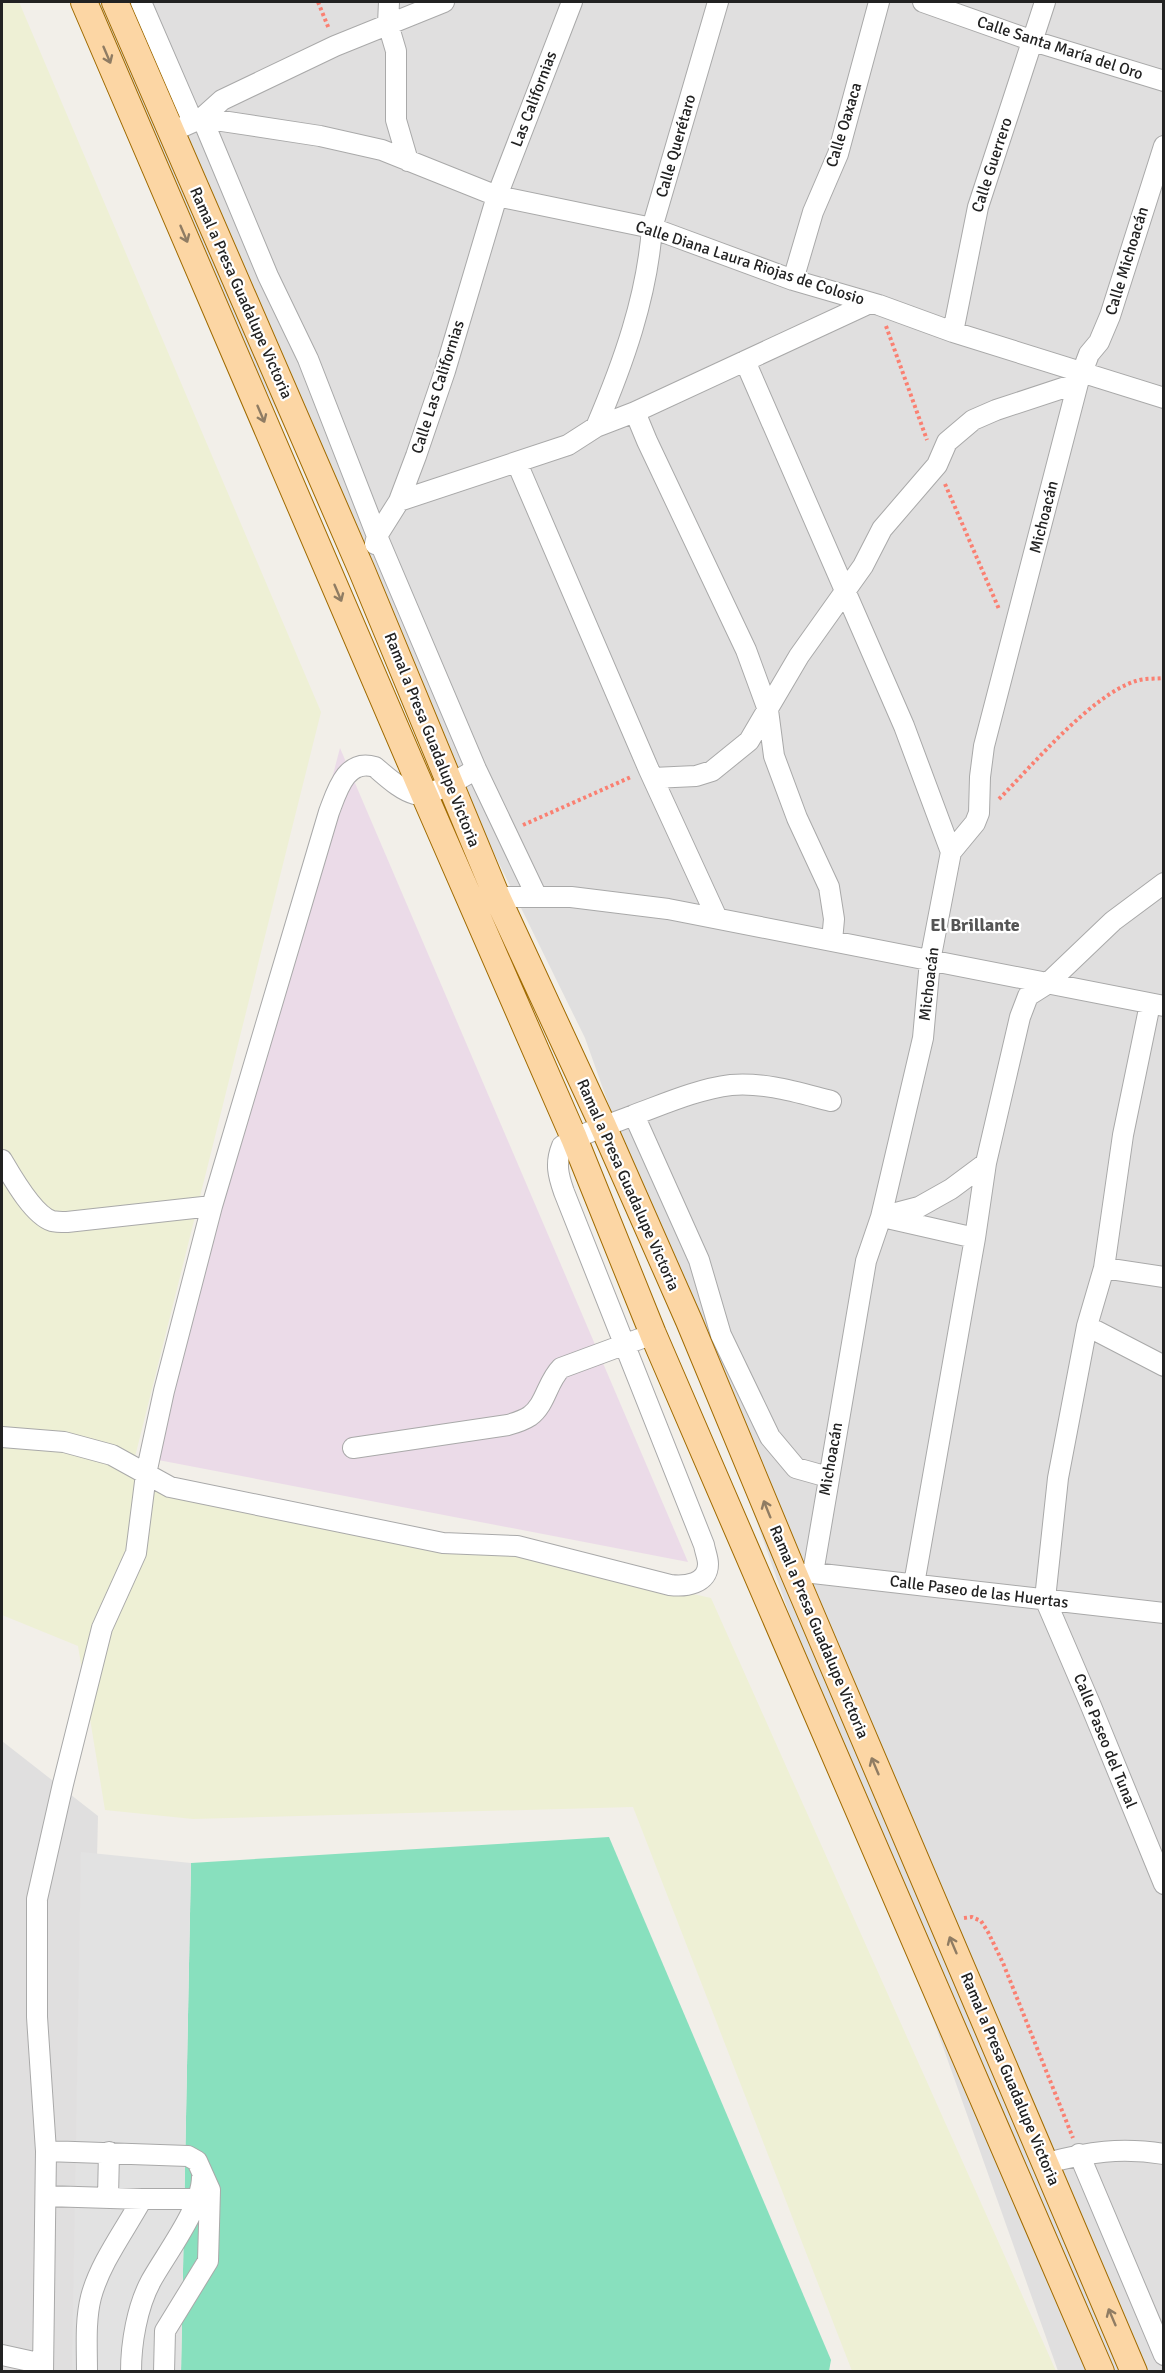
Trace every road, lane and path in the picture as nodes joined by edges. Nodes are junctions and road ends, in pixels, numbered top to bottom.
1 (84, 2) edge
2 (116, 2) edge
3 (141, 2) edge
4 (318, 2) edge
5 (389, 2) edge
6 (444, 2) edge
7 (572, 2) edge
8 (718, 2) edge
9 (879, 2) edge
10 (923, 2) edge
11 (1045, 2) edge
12 (388, 24) junction
13 (1033, 41) junction
14 (335, 46) junction
15 (1164, 81) edge
16 (188, 124) junction
17 (1164, 146) edge
18 (408, 161) junction
19 (497, 196) junction
20 (652, 228) junction
21 (793, 280) junction
22 (870, 303) junction
23 (953, 332) junction
24 (746, 361) junction
25 (1080, 377) junction
26 (1164, 398) edge
27 (635, 412) junction
28 (596, 427) junction
29 (517, 463) junction
30 (399, 501) junction
31 (377, 536) junction
32 (362, 570) junction
33 (844, 591) junction
34 (1164, 678) edge
35 (768, 710) junction
36 (476, 769) junction
37 (651, 774) junction
38 (451, 783) junction
39 (424, 794) junction
40 (975, 823) junction
41 (506, 832) junction
42 (951, 852) junction
43 (1164, 883) edge
44 (498, 897) junction
45 (537, 897) junction
46 (717, 918) junction
47 (832, 941) junction
48 (930, 961) junction
49 (1047, 984) junction
50 (1157, 1005) edge
51 (831, 1101) dead end
52 (634, 1115) junction
53 (603, 1126) junction
54 (574, 1138) junction
55 (2, 1160) edge
56 (986, 1162) junction
57 (212, 1206) junction
58 (881, 1216) junction
59 (975, 1238) junction
60 (1104, 1268) junction
61 (1164, 1277) edge
62 (1088, 1326) junction
63 (653, 1334) junction
64 (624, 1343) junction
65 (1164, 1366) edge
66 (2, 1437) edge
67 (353, 1448) dead end
68 (146, 1474) junction
69 (828, 1477) junction
70 (803, 1574) junction
71 (914, 1584) junction
72 (1045, 1599) junction
73 (1164, 1613) edge
74 (1164, 1884) edge
75 (944, 1926) junction
76 (46, 2151) junction
77 (109, 2152) junction
78 (1079, 2154) junction
79 (1164, 2154) edge
80 (1047, 2163) junction
81 (202, 2170) junction
82 (46, 2196) junction
83 (108, 2197) junction
84 (142, 2199) junction
85 (197, 2199) junction
86 (2, 2355) edge
87 (1164, 2355) edge
88 (43, 2368) edge
89 (87, 2372) edge
90 (131, 2372) edge
91 (164, 2372) edge
92 (1101, 2372) edge
93 (1134, 2372) edge

1 -> 39 main road, Ramal a Presa Guadalupe Victoria
2 - 16 main road, Ramal a Presa Guadalupe Victoria
3 - 16 street
4 - 14 path
5 - 12 street
6 - 12 street
7 - 19 street, Las Californias
8 - 20 street, Calle Querétaro
9 - 21 street, Calle Oaxaca
10 - 13 street, Calle Santa María del Oro
11 - 13 street, Calle Guerrero
12 - 14 street
12 - 18 street
13 - 15 street, Calle Santa María del Oro
13 - 23 street, Calle Guerrero
14 - 16 street
16 - 18 street, Calle Diana Laura Riojas de Colosio
16 - 31 street
16 - 32 main road, Ramal a Presa Guadalupe Victoria
17 - 25 street, Calle Michoacán
18 - 19 street, Calle Diana Laura Riojas de Colosio
19 - 20 street, Calle Diana Laura Riojas de Colosio
19 - 30 street, Calle Las Californias
20 - 21 street, Calle Diana Laura Riojas de Colosio
20 - 28 street, Calle Querétaro
21 - 22 street, Calle Diana Laura Riojas de Colosio
22 - 23 street, Calle Diana Laura Riojas de Colosio
22 - 24 street
23 - 25 street, Calle Diana Laura Riojas de Colosio
24 - 27 street
24 - 33 street
25 - 26 street, Calle Diana Laura Riojas de Colosio
25 - 33 street
25 - 40 street, Michoacán
27 - 28 street
27 - 35 street
28 - 29 street
29 - 30 street
29 - 37 street
30 - 31 street, Calle Las Californias
31 - 32 street, Calle Las Californias
31 - 36 street
32 - 38 main road, Ramal a Presa Guadalupe Victoria
33 - 35 street
33 - 42 street
34 - 40 path
35 - 37 street
35 - 47 street
36 - 38 street
36 - 41 street
37 - 41 path
37 - 46 street
38 - 39 street
38 - 44 main road, Ramal a Presa Guadalupe Victoria
39 - 54 main road, Ramal a Presa Guadalupe Victoria
39 - 57 street
40 - 42 street, Michoacán
41 - 45 street
42 - 48 street, Michoacán
43 - 49 street
44 - 45 street
44 - 53 main road, Ramal a Presa Guadalupe Victoria
45 - 46 street
46 - 47 street
47 - 48 street
48 - 49 street
48 - 58 street, Michoacán
49 - 50 street
49 - 56 street
50 - 60 street
51 - 52 street
52 - 53 street
52 - 69 street
53 - 54 street
70 -> 53 main road, Ramal a Presa Guadalupe Victoria
54 - 63 main road, Ramal a Presa Guadalupe Victoria
54 - 64 street
55 - 57 street
56 - 58 street
56 - 59 street
57 - 68 street
58 - 59 street
58 - 69 street, Michoacán
59 - 71 street
60 - 61 street
60 - 62 street
62 - 65 street
62 - 72 street
63 - 64 street
63 - 92 main road, Ramal a Presa Guadalupe Victoria
64 - 67 street
64 - 68 street
66 - 68 street
68 - 76 street
69 - 70 street, Michoacán
70 - 71 street, Calle Paseo de las Huertas
75 -> 70 main road, Ramal a Presa Guadalupe Victoria
71 - 72 street, Calle Paseo de las Huertas
72 - 73 street, Calle Paseo de las Huertas
72 - 74 street, Calle Paseo del Tunal
75 - 78 path
80 -> 75 main road, Ramal a Presa Guadalupe Victoria
76 - 77 street
76 - 82 street
77 - 81 street
77 - 83 street
78 - 79 street
78 - 80 street
78 - 87 street
93 -> 80 main road, Ramal a Presa Guadalupe Victoria
81 - 85 street
81 - 91 street
82 - 83 street
82 - 88 street
83 - 84 street
84 - 85 street
84 - 89 street
85 - 90 street
86 - 88 street

